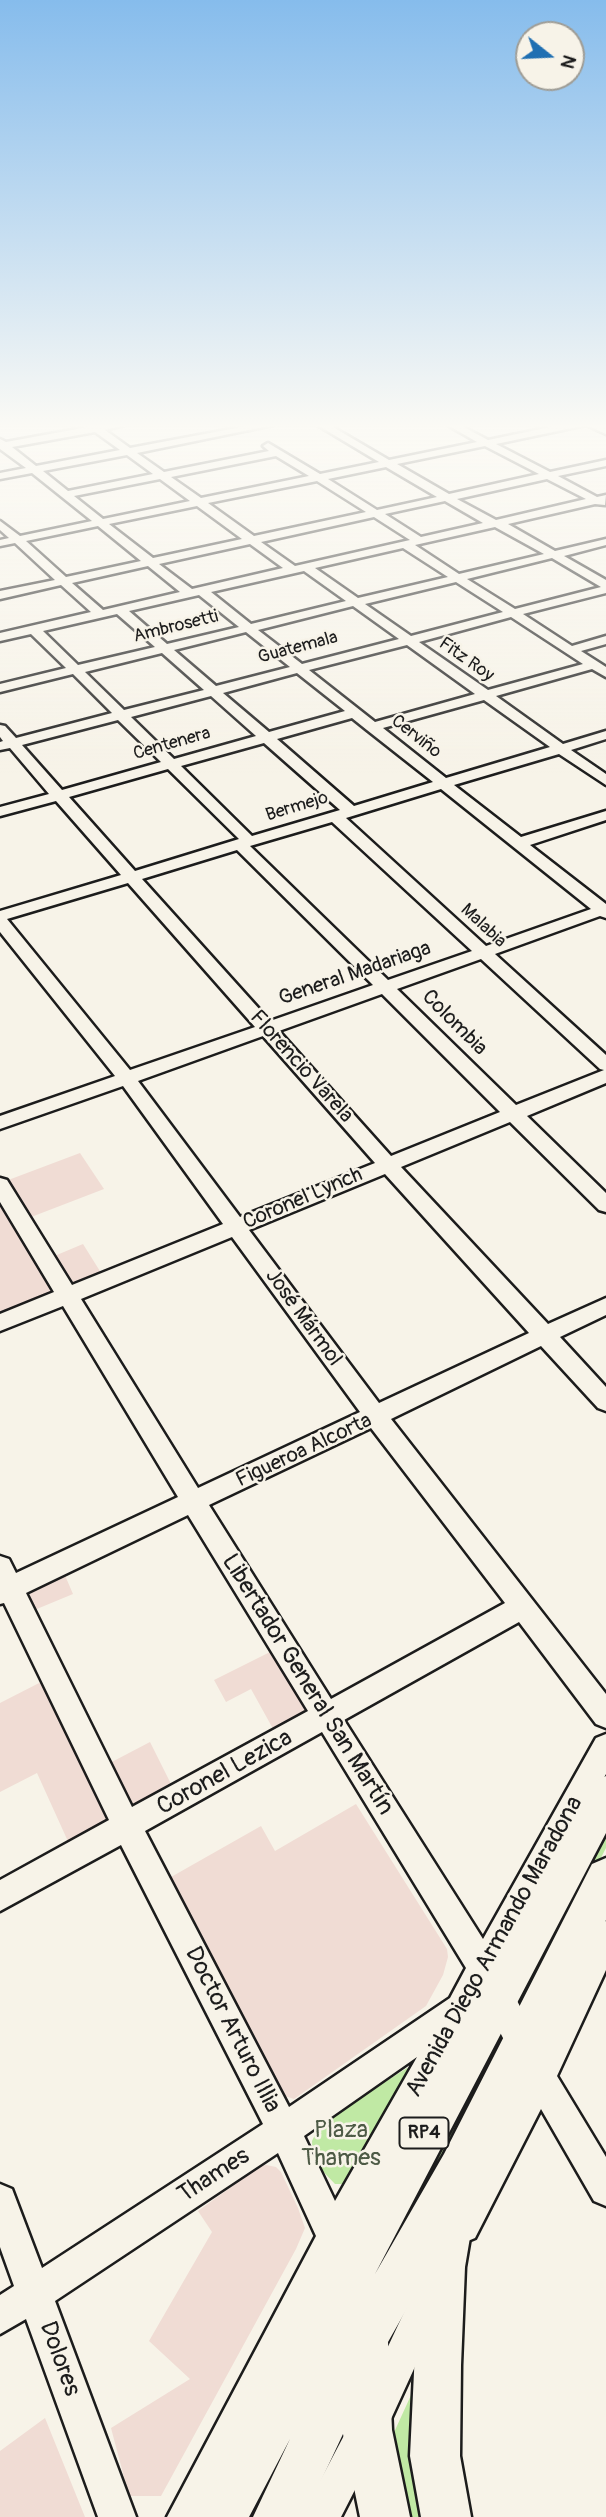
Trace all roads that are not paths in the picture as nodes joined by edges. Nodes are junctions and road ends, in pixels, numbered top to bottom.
1 (19, 540) edge
2 (122, 540) edge
3 (249, 540) edge
4 (251, 540) edge
5 (526, 540) edge
6 (421, 541) edge
7 (606, 542) edge
8 (405, 544) junction
9 (553, 554) junction
10 (149, 562) junction
11 (300, 569) junction
12 (457, 578) junction
13 (62, 582) junction
14 (606, 587) edge
15 (196, 593) junction
16 (0, 595) edge
17 (353, 602) junction
18 (120, 610) junction
19 (100, 614) junction
20 (513, 614) junction
21 (249, 627) junction
22 (35, 630) junction
23 (2, 634) edge
24 (407, 640) junction
25 (606, 640) edge
26 (163, 648) junction
27 (570, 650) junction
28 (593, 664) junction
29 (299, 668) junction
30 (75, 670) junction
31 (606, 673) edge
32 (0, 688) edge
33 (212, 690) junction
34 (486, 695) junction
35 (354, 713) junction
36 (120, 715) junction
37 (372, 727) junction
38 (0, 729) edge
39 (606, 735) edge
40 (265, 737) junction
41 (6, 745) edge
42 (561, 749) junction
43 (172, 764) junction
44 (606, 781) edge
45 (443, 783) junction
46 (58, 796) junction
47 (0, 812) edge
48 (343, 813) junction
49 (606, 814) edge
50 (244, 843) junction
51 (519, 843) junction
52 (130, 877) junction
53 (605, 911) edge
54 (0, 919) edge
55 (484, 953) junction
56 (386, 987) junction
57 (267, 1028) junction
58 (606, 1065) edge
59 (606, 1076) edge
60 (127, 1079) junction
61 (512, 1114) junction
62 (0, 1123) edge
63 (387, 1164) junction
64 (0, 1185) edge
65 (606, 1205) edge
66 (236, 1227) junction
67 (69, 1295) junction
68 (606, 1306) edge
69 (0, 1323) edge
70 (545, 1335) junction
71 (606, 1402) edge
72 (376, 1417) junction
73 (194, 1503) junction
74 (3, 1583) edge
75 (522, 1607) junction
76 (606, 1714) edge
77 (327, 1717) junction
78 (606, 1747) edge
79 (606, 1769) edge
80 (600, 1807) edge
81 (127, 1827) junction
82 (606, 1878) edge
83 (0, 1896) edge
84 (606, 1936) edge
85 (480, 1990) junction
86 (531, 2061) junction
87 (284, 2130) junction
88 (460, 2170) junction
89 (606, 2189) edge
90 (0, 2202) edge
91 (343, 2254) junction
92 (442, 2267) junction
93 (34, 2293) junction
94 (0, 2316) edge
95 (364, 2337) junction
96 (366, 2430) junction
97 (117, 2517) edge
98 (186, 2517) edge
99 (222, 2517) edge
100 (278, 2517) edge
101 (320, 2517) edge
102 (385, 2517) edge
103 (446, 2517) edge

1 - 13 street
2 - 10 street, Cerviño
3 - 10 street
4 - 11 street, Fitz Roy
5 - 9 street
6 - 8 street
7 - 9 street, Ambrosetti
8 - 11 street
8 - 12 street
9 - 12 street, Ambrosetti
9 - 14 street
10 - 13 street
10 - 15 street, Cerviño
11 - 15 street
11 - 17 street, Fitz Roy
12 - 17 street, Ambrosetti
12 - 20 street
13 - 16 street
13 - 19 street
14 - 20 street, Guatemala
15 - 18 street
15 - 21 street, Cerviño
17 - 21 street, Ambrosetti
17 - 24 street, Fitz Roy
18 - 19 street
18 - 26 street, Malabia
19 - 22 street
20 - 24 street, Guatemala
20 - 27 street
21 - 26 street, Ambrosetti
21 - 29 street, Cerviño
22 - 23 street
22 - 30 street, Colombia
24 - 29 street, Guatemala
24 - 34 street, Fitz Roy
25 - 27 street
26 - 30 street, Ambrosetti
26 - 33 street, Malabia
27 - 28 street
28 - 31 street
28 - 34 street
29 - 33 street, Guatemala
29 - 35 street, Cerviño
30 - 32 street, Ambrosetti
30 - 36 street, Colombia
33 - 36 street, Guatemala
33 - 40 street, Malabia
34 - 37 street
34 - 42 street, Fitz Roy
35 - 37 street, Cerviño
35 - 40 street, Centenera
36 - 41 street, Guatemala
36 - 43 street, Colombia
37 - 45 street, Cerviño
38 - 41 street, Florencio Varela
39 - 42 street, Bermejo
40 - 43 street, Centenera
40 - 48 street, Malabia
41 - 46 street, Florencio Varela
42 - 44 street, Fitz Roy
42 - 45 street, Bermejo
43 - 46 street, Centenera
43 - 50 street, Colombia
45 - 48 street, Bermejo
45 - 51 street, Cerviño
46 - 47 street, Centenera
46 - 52 street, Florencio Varela
48 - 50 street, Bermejo
48 - 55 street, Malabia
49 - 51 street
50 - 52 street, Bermejo
50 - 56 street, Colombia
51 - 53 street, Cerviño
52 - 54 street, Bermejo
52 - 57 street, Florencio Varela
53 - 55 street, General Madariaga
54 - 60 street, José Mármol
55 - 56 street, General Madariaga
55 - 58 street, Malabia
56 - 57 street, General Madariaga
56 - 61 street, Colombia
57 - 60 street, General Madariaga
57 - 63 street, Florencio Varela
59 - 61 street, Coronel Lynch
60 - 62 street, General Madariaga
60 - 66 street, José Mármol
61 - 63 street, Coronel Lynch
61 - 65 street, Colombia
63 - 66 street, Coronel Lynch
63 - 70 street, Florencio Varela
64 - 67 street, Libertador General San Martín
66 - 67 street, Coronel Lynch
66 - 72 street, José Mármol
67 - 69 street, Coronel Lynch
67 - 73 street, Libertador General San Martín
68 - 70 street, Figueroa Alcorta
70 - 71 street, Florencio Varela
70 - 72 street, Figueroa Alcorta
72 - 73 street, Figueroa Alcorta
72 - 75 street, José Mármol
73 - 74 street, Figueroa Alcorta
73 - 77 street, Libertador General San Martín
74 - 81 street, Doctor Arturo Illia
75 - 76 street, José Mármol
75 - 77 street, Coronel Lezica
77 - 81 street, Coronel Lezica
77 - 85 street, Libertador General San Martín
78 - 85 street, Avenida Diego Armando Maradona
79 - 80 main road, Avenida Diego Armando Maradona
80 - 85 main road, Avenida Diego Armando Maradona / RP4
81 - 83 street, Coronel Lezica
81 - 87 street, Doctor Arturo Illia
82 - 86 main road, RP4
84 - 86 street
85 - 86 street, Libertador General San Martín
85 - 87 street, Thames
85 - 91 main road, Avenida Diego Armando Maradona / RP4
86 - 88 main road, RP4
86 - 89 street, Libertador General San Martín
86 - 92 street
87 - 91 street, Doctor Arturo Illia
87 - 93 street, Thames
88 - 92 main road
88 - 95 main road, RP4
90 - 93 street, Dolores
91 - 95 main road, Doctor Arturo Illia
91 - 98 street, Avenida Diego Armando Maradona
91 - 99 main road, Avenida Diego Armando Maradona / RP4
92 - 96 street
92 - 103 main road
93 - 94 street, Thames
93 - 97 street, Dolores
95 - 96 main road, Doctor Arturo Illia
95 - 100 main road, RP4
96 - 101 street
96 - 102 main road, Doctor Arturo Illia

